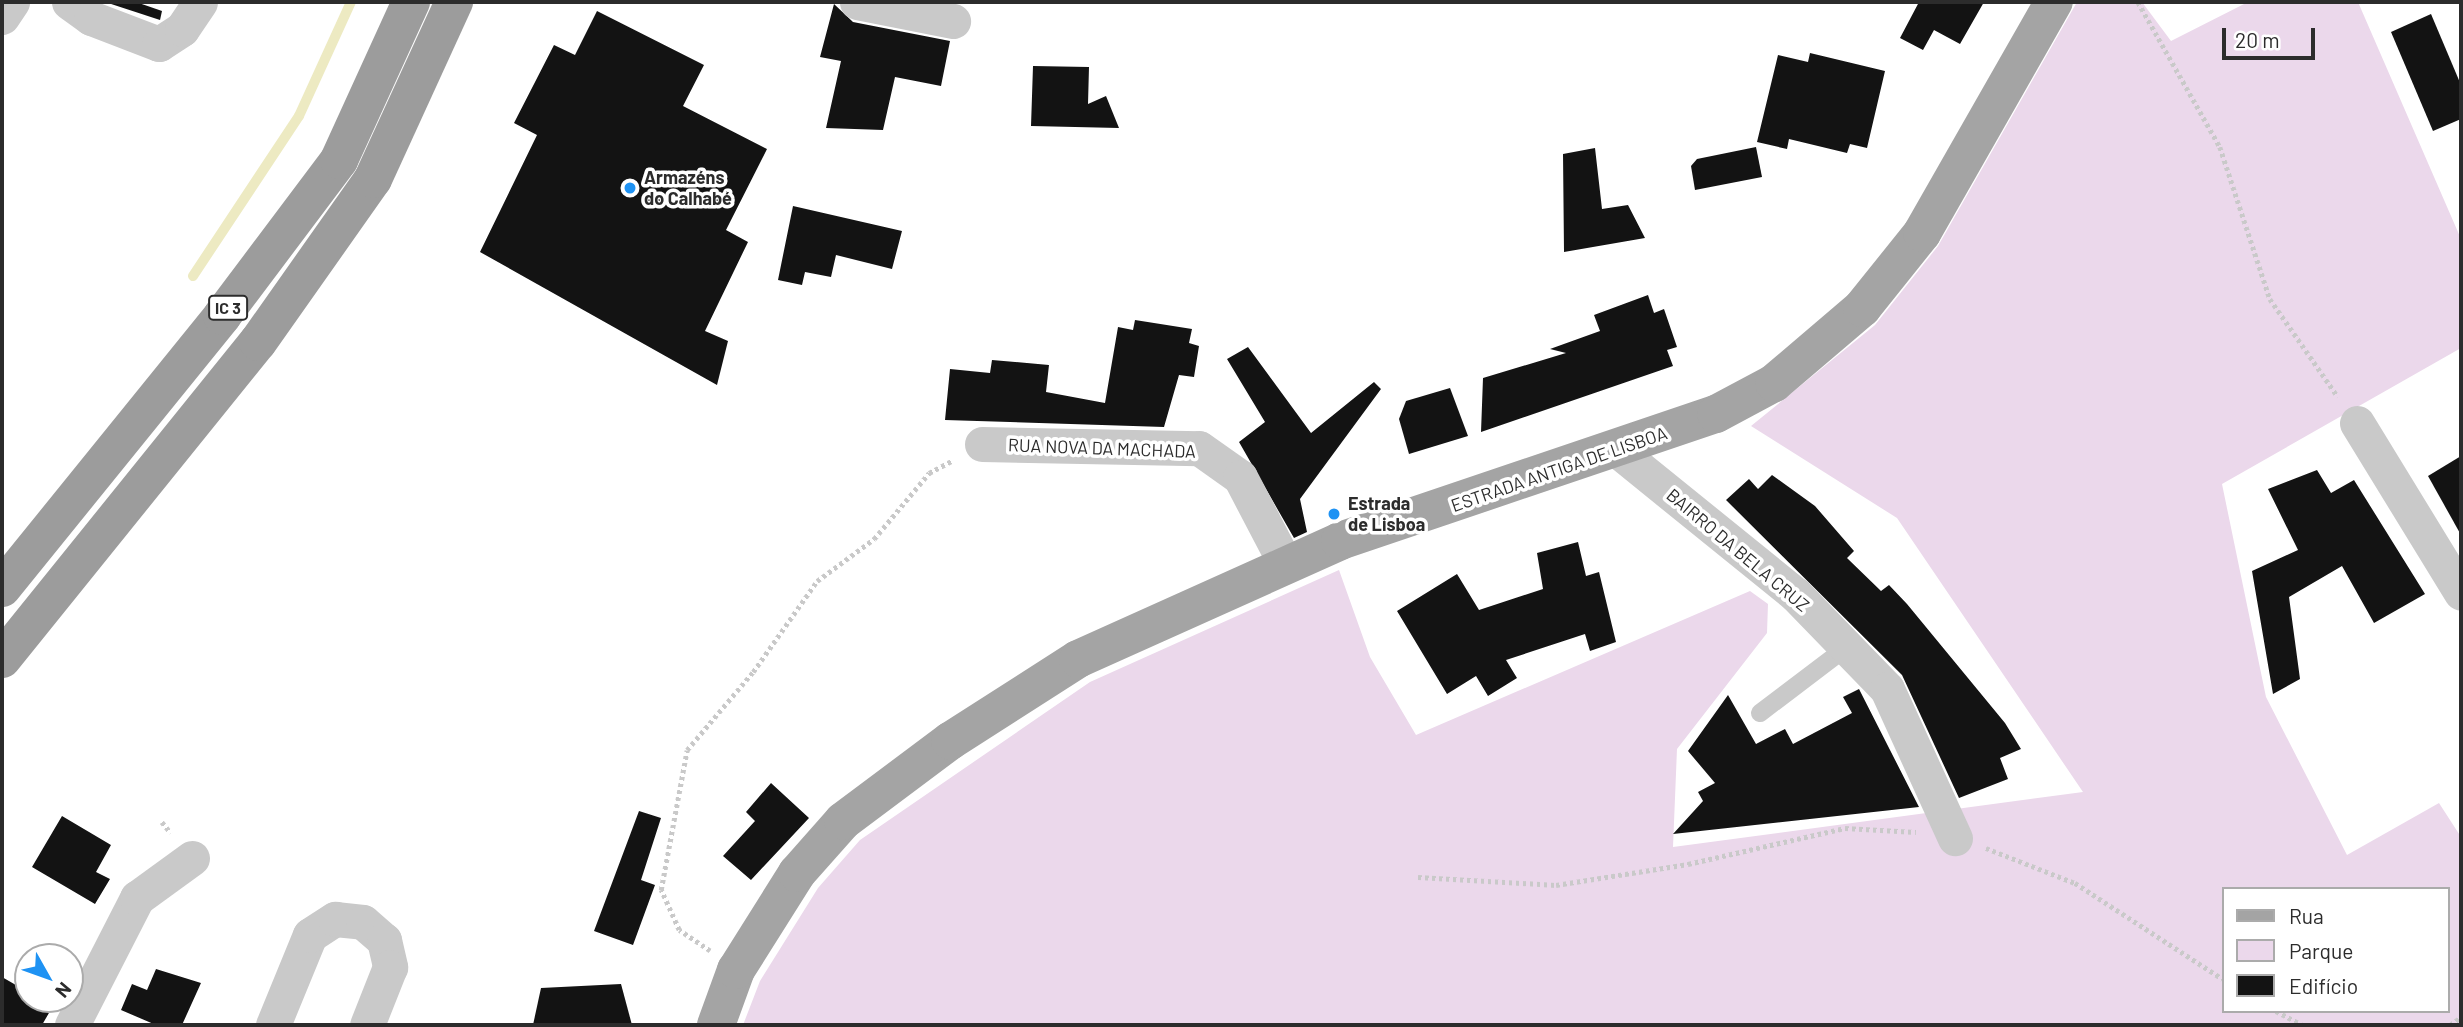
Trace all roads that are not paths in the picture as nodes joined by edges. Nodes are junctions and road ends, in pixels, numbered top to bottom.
1 (12, 2) edge
2 (69, 2) edge
3 (200, 2) edge
4 (411, 2) edge
5 (454, 2) edge
6 (857, 2) edge
7 (2054, 2) edge
8 (2, 17) edge
9 (953, 21) dead end
10 (2357, 423) road end
11 (982, 444) road end
12 (1617, 450) junction
13 (1286, 565) junction
14 (2, 588) edge
15 (2461, 593) edge
16 (1847, 647) junction
17 (2, 659) edge
18 (1760, 713) dead end
19 (1955, 838) road end
20 (192, 858) dead end
21 (72, 1025) edge
22 (273, 1025) edge
23 (366, 1025) edge
24 (716, 1025) edge

1 - 8 street
2 - 3 street
4 - 14 highway, IC 3
5 - 17 highway, IC 3
6 - 9 street
7 - 12 main road, ESTRADA ANTIGA DE LISBOA
10 - 15 street
11 - 13 street, RUA NOVA DA MACHADA
12 - 13 main road, ESTRADA ANTIGA DE LISBOA
12 - 16 street, BAIRRO DA BELA CRUZ
13 - 24 main road, ESTRADA ANTIGA DE LISBOA
16 - 18 lane
16 - 19 street, BAIRRO DA BELA CRUZ
20 - 21 street
22 - 23 street

